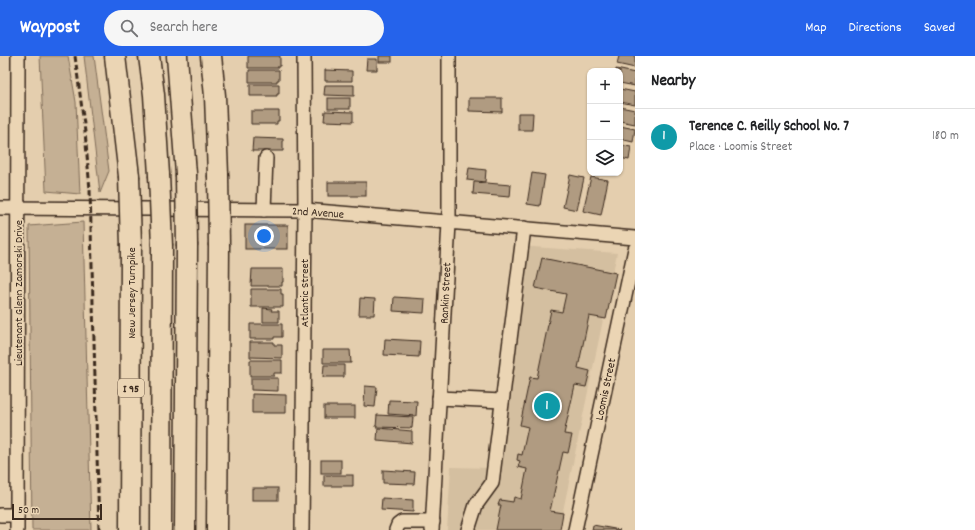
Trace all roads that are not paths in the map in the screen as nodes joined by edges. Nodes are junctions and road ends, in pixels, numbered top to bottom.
1 (18, 56) edge
2 (115, 56) edge
3 (149, 56) edge
4 (177, 56) edge
5 (211, 56) edge
6 (304, 56) edge
7 (449, 56) edge
8 (266, 158) dead end
9 (0, 208) edge
10 (19, 208) junction
11 (264, 210) junction
12 (305, 210) junction
13 (449, 223) junction
14 (524, 228) junction
15 (635, 238) edge
16 (635, 249) edge
17 (439, 398) junction
18 (502, 401) junction
19 (0, 515) edge
20 (17, 516) junction
21 (433, 526) edge
22 (17, 530) edge
23 (130, 530) edge
24 (161, 530) edge
25 (185, 530) edge
26 (217, 530) edge
27 (302, 530) edge
28 (396, 530) edge
29 (468, 530) edge
30 (575, 530) edge

1 - 10 street, Lieutenant Glenn Zamorski Drive
2 - 23 highway, New Jersey Turnpike / I 95, bridge
3 - 24 highway, bridge
4 - 25 highway, bridge
5 - 26 highway, bridge
6 - 12 street, Atlantic Street
7 - 13 street, Rankin Street
8 - 11 street
9 - 10 street, 2nd Avenue
10 - 11 street, 2nd Avenue
10 - 20 street, Lieutenant Glenn Zamorski Drive
11 - 12 street, 2nd Avenue
12 - 13 street, 2nd Avenue
12 - 27 street, Atlantic Street
13 - 14 street, 2nd Avenue
13 - 17 street, Rankin Street
14 - 15 street, 2nd Avenue
14 - 18 street
16 - 30 street, Loomis Street
17 - 18 street
17 - 21 street, Rankin Street
18 - 29 street
19 - 20 street
20 - 22 street, Lieutenant Glenn Zamorski Drive
21 - 28 street

